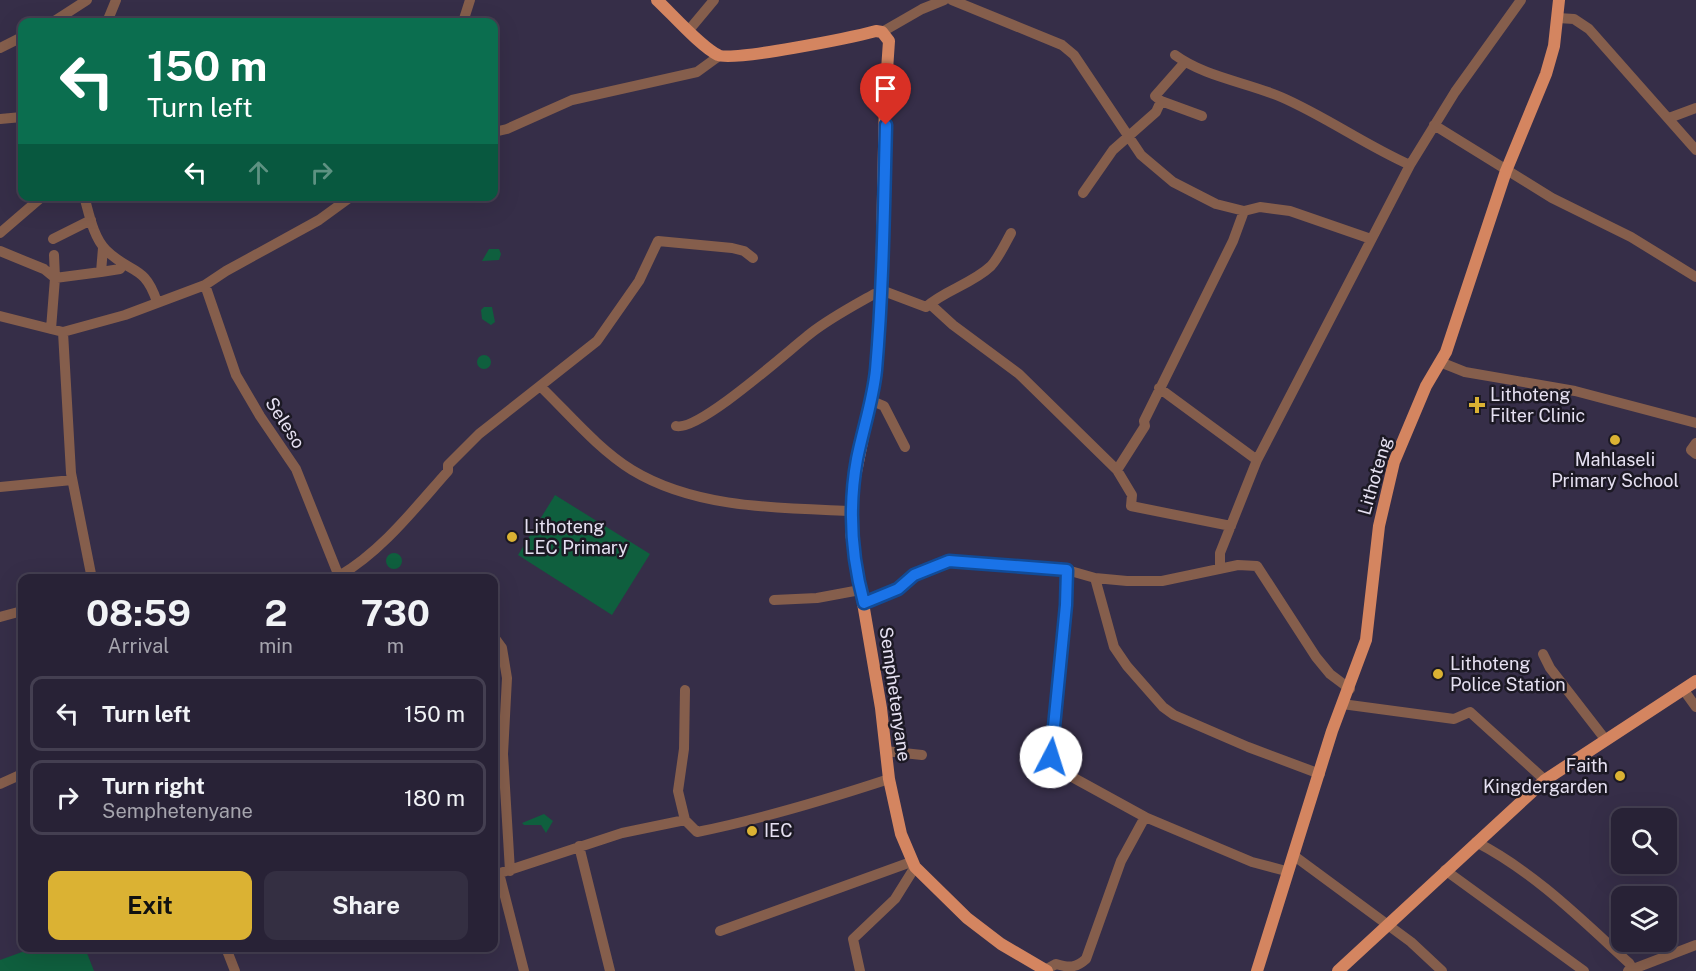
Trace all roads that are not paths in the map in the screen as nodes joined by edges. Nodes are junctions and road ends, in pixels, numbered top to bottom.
1 (87, 0) edge
2 (116, 0) edge
3 (470, 0) edge
4 (657, 0) edge
5 (714, 0) edge
6 (944, 0) edge
7 (952, 0) edge
8 (1521, 0) edge
9 (1558, 0) edge
10 (59, 18) edge
11 (109, 18) edge
12 (464, 18) edge
13 (1558, 18) junction
14 (689, 30) junction
15 (882, 32) junction
16 (18, 39) edge
17 (0, 48) edge
18 (1175, 55) dead end
19 (719, 56) junction
20 (1185, 62) junction
21 (1161, 101) junction
22 (1696, 108) edge
23 (1202, 116) dead end
24 (18, 117) edge
25 (1669, 118) junction
26 (0, 119) edge
27 (1434, 125) junction
28 (498, 131) edge
29 (1128, 138) junction
30 (1696, 150) edge
31 (1410, 165) junction
32 (1506, 171) junction
33 (1083, 193) dead end
34 (37, 201) edge
35 (85, 201) edge
36 (345, 201) edge
37 (1244, 211) junction
38 (91, 220) junction
39 (0, 233) edge
40 (1011, 233) dead end
41 (53, 239) dead end
42 (1371, 239) junction
43 (103, 248) junction
44 (0, 252) edge
45 (54, 255) dead end
46 (753, 258) dead end
47 (123, 265) junction
48 (101, 272) junction
49 (1696, 277) edge
50 (55, 278) junction
51 (205, 285) junction
52 (881, 292) junction
53 (157, 302) junction
54 (930, 304) junction
55 (0, 316) edge
56 (51, 329) junction
57 (63, 332) junction
58 (1440, 362) junction
59 (540, 386) junction
60 (1159, 388) junction
61 (872, 401) junction
62 (1696, 423) edge
63 (676, 426) dead end
64 (1696, 443) edge
65 (905, 447) dead end
66 (1696, 454) edge
67 (1257, 460) junction
68 (1117, 470) junction
69 (72, 480) junction
70 (0, 487) edge
71 (852, 511) junction
72 (1231, 526) junction
73 (1220, 568) junction
74 (1067, 570) junction
75 (91, 574) edge
76 (337, 574) edge
77 (345, 574) edge
78 (1095, 578) junction
79 (860, 590) junction
80 (774, 600) dead end
81 (864, 603) junction
82 (18, 612) edge
83 (0, 616) edge
84 (498, 642) edge
85 (1543, 654) dead end
86 (1696, 681) edge
87 (1350, 688) junction
88 (1683, 689) junction
89 (685, 690) dead end
90 (1342, 704) junction
91 (1696, 707) edge
92 (1605, 739) junction
93 (885, 751) junction
94 (922, 755) dead end
95 (1320, 774) junction
96 (18, 776) edge
97 (889, 779) junction
98 (1545, 780) junction
99 (0, 784) edge
100 (1145, 817) junction
101 (685, 820) junction
102 (1476, 842) junction
103 (579, 846) junction
104 (1293, 855) junction
105 (913, 864) junction
106 (1444, 870) junction
107 (1286, 871) junction
108 (501, 873) edge
109 (1387, 926) junction
110 (720, 931) dead end
111 (1696, 945) edge
112 (228, 952) edge
113 (1039, 969) edge
114 (1632, 970) edge
115 (235, 971) edge
116 (524, 971) edge
117 (610, 971) edge
118 (861, 971) edge
119 (1257, 971) edge
120 (1338, 971) edge
121 (1442, 971) edge
122 (1584, 971) edge

1 - 10 street
2 - 11 street
3 - 12 street
4 - 14 main road
5 - 14 street
6 - 15 street
7 - 29 street
8 - 27 street
9 - 13 main road, Lithoteng
13 - 25 street
13 - 32 main road, Lithoteng
14 - 19 main road
15 - 19 main road
15 - 52 main road, Semphetenyane
16 - 17 street
18 - 20 street
19 - 28 street
20 - 21 street
20 - 31 street
21 - 23 street
21 - 29 street
22 - 25 street
24 - 26 street
25 - 30 street
27 - 31 street
27 - 32 street
29 - 33 street
29 - 37 street
31 - 42 street
32 - 49 street
32 - 58 main road, Lithoteng
34 - 39 street
35 - 38 street
36 - 51 street
37 - 42 street
37 - 60 street
38 - 41 street
38 - 43 street
40 - 54 street
42 - 67 street
43 - 47 street
43 - 48 street
44 - 50 street
45 - 50 street
46 - 59 street
47 - 48 street
47 - 53 street
48 - 50 street
50 - 56 street
51 - 53 street
51 - 76 street, Seleso
52 - 54 street
52 - 61 main road, Semphetenyane
52 - 63 street
53 - 57 street
54 - 68 street
55 - 56 street
56 - 57 street
57 - 69 street
58 - 62 street
58 - 87 main road, Lithoteng
59 - 71 street
59 - 77 street
60 - 67 street
60 - 68 street
61 - 65 street
61 - 71 main road, Semphetenyane
64 - 66 street
67 - 72 street
68 - 72 street
69 - 70 street
69 - 75 street
71 - 79 main road, Semphetenyane
72 - 73 street
73 - 78 street
73 - 87 street
74 - 78 street
74 - 81 street
74 - 100 street
78 - 95 street
79 - 80 street
79 - 81 main road, Semphetenyane
81 - 93 main road, Semphetenyane
82 - 83 street
84 - 108 street
85 - 92 street
86 - 88 main road
87 - 90 main road, Lithoteng
88 - 91 street
88 - 92 main road
89 - 101 street
90 - 95 main road, Lithoteng
90 - 98 street
92 - 98 main road
93 - 94 street
93 - 97 main road, Semphetenyane
95 - 104 main road, Lithoteng
96 - 99 street
97 - 101 street
97 - 105 main road, Semphetenyane
98 - 102 main road
100 - 107 street
100 - 113 street
101 - 103 street
102 - 106 main road
102 - 114 street
103 - 108 street
103 - 117 street
104 - 107 main road, Lithoteng
104 - 109 street
105 - 110 street
105 - 113 main road, Semphetenyane
105 - 118 street
106 - 109 main road
106 - 122 street
107 - 119 main road, Lithoteng
108 - 116 street
109 - 120 main road
109 - 121 street
111 - 114 street
112 - 115 street

